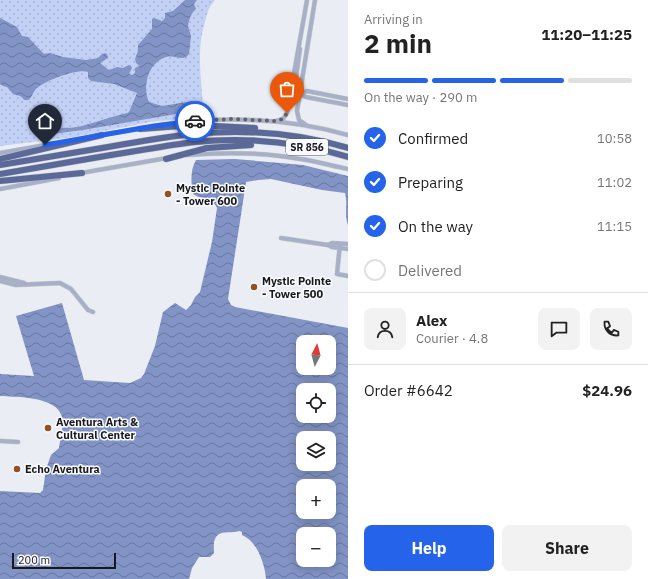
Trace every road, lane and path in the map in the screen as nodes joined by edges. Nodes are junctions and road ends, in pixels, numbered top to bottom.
1 (307, 0) edge
2 (315, 0) edge
3 (301, 31) junction
4 (300, 94) junction
5 (348, 99) edge
6 (289, 100) junction
7 (348, 105) edge
8 (270, 121) junction
9 (312, 127) junction
10 (140, 129) junction
11 (348, 134) edge
12 (102, 135) junction
13 (284, 135) junction
14 (276, 143) junction
15 (348, 148) edge
16 (0, 153) edge
17 (348, 157) edge
18 (0, 159) edge
19 (166, 159) junction
20 (0, 165) edge
21 (348, 169) edge
22 (82, 173) junction
23 (0, 174) edge
24 (0, 181) edge
25 (0, 189) edge
26 (281, 238) dead end
27 (348, 244) edge
28 (340, 246) junction
29 (348, 249) edge
30 (348, 276) edge
31 (0, 277) edge
32 (0, 281) edge
33 (28, 284) junction
34 (93, 312) dead end
35 (1, 441) edge
36 (18, 442) dead end

1 - 3 street
2 - 4 street
3 - 4 street
3 - 6 street
4 - 5 street
4 - 6 street
4 - 7 street
4 - 9 street
6 - 8 street
8 - 9 street
8 - 10 street
9 - 11 street
10 - 12 street
10 - 13 highway
12 - 16 street
12 - 18 highway
13 - 15 highway, SR 856
13 - 20 highway, SR 856
14 - 17 highway, SR 856
14 - 19 highway
14 - 23 highway, SR 856
19 - 21 street
19 - 22 street
22 - 24 highway
22 - 25 street
26 - 28 street
27 - 28 street
28 - 29 street
28 - 30 street
31 - 33 street
32 - 33 street
33 - 34 street
35 - 36 street

